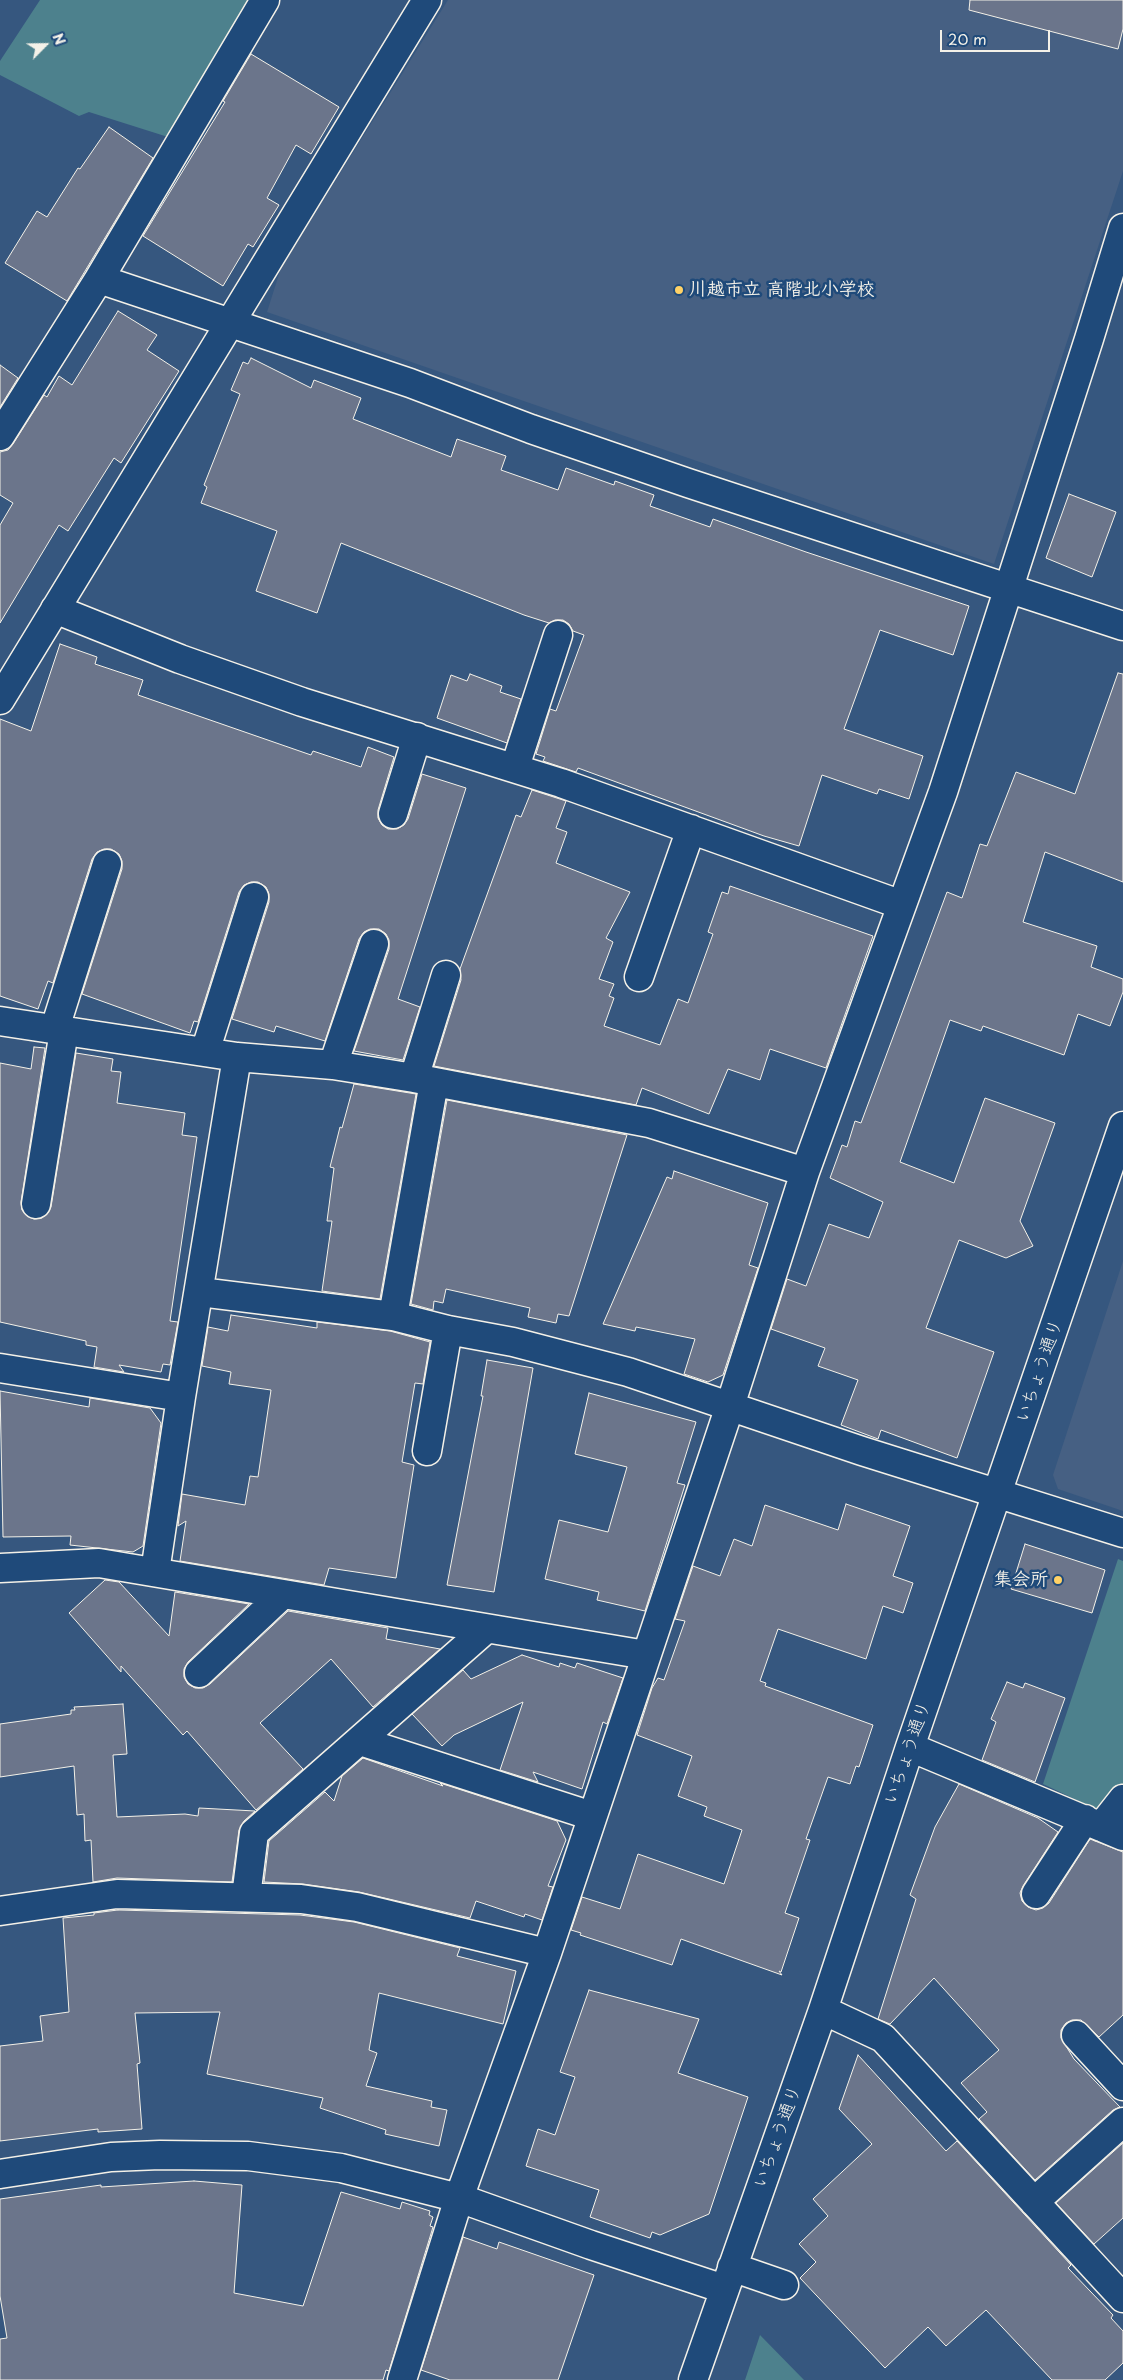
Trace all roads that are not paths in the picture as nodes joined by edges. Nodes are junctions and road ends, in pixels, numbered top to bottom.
1 (265, 0) edge
2 (427, 0) edge
3 (1123, 228) edge
4 (99, 279) junction
5 (230, 323) junction
6 (0, 436) edge
7 (1010, 588) junction
8 (55, 609) junction
9 (1123, 626) edge
10 (558, 635) dead end
11 (0, 700) edge
12 (416, 738) junction
13 (515, 767) junction
14 (393, 814) dead end
15 (691, 829) junction
16 (107, 864) dead end
17 (254, 896) dead end
18 (902, 905) junction
19 (374, 944) dead end
20 (446, 975) dead end
21 (639, 977) dead end
22 (0, 1021) edge
23 (59, 1030) junction
24 (205, 1052) junction
25 (237, 1057) junction
26 (333, 1065) junction
27 (424, 1080) junction
28 (1123, 1126) edge
29 (805, 1172) junction
30 (36, 1204) dead end
31 (200, 1292) junction
32 (392, 1316) junction
33 (448, 1330) junction
34 (0, 1368) edge
35 (181, 1397) junction
36 (730, 1406) junction
37 (427, 1451) dead end
38 (998, 1495) junction
39 (1123, 1533) edge
40 (0, 1568) edge
41 (155, 1572) junction
42 (283, 1594) junction
43 (486, 1629) junction
44 (646, 1655) junction
45 (199, 1673) dead end
46 (360, 1741) junction
47 (910, 1747) junction
48 (1123, 1799) edge
49 (592, 1816) junction
50 (1103, 1827) edge
51 (1036, 1894) dead end
52 (246, 1897) junction
53 (0, 1911) edge
54 (547, 1953) junction
55 (823, 2010) junction
56 (1076, 2035) dead end
57 (1123, 2086) edge
58 (1123, 2122) edge
59 (0, 2174) edge
60 (459, 2198) junction
61 (1034, 2202) junction
62 (728, 2278) junction
63 (784, 2285) dead end
64 (1123, 2298) edge
65 (402, 2380) edge
66 (693, 2380) edge

1 - 4 street
2 - 5 street
3 - 7 street
4 - 5 street
4 - 6 street
5 - 7 street
5 - 8 street
7 - 9 street
7 - 18 street
8 - 11 street
8 - 12 street
10 - 13 street
12 - 13 street
12 - 14 street
13 - 15 street
15 - 18 street
15 - 21 street
16 - 23 street
17 - 24 street
18 - 29 street
19 - 26 street
20 - 27 street
22 - 23 street
23 - 24 street
23 - 30 street
24 - 25 street
25 - 26 street
25 - 31 street
26 - 27 street
27 - 29 street
27 - 32 street
28 - 38 street, いちょう通り
29 - 36 street
31 - 32 street
31 - 35 street
32 - 33 street
33 - 36 street
33 - 37 street
34 - 35 street
35 - 41 street
36 - 38 street
36 - 44 street
38 - 39 street
38 - 47 street, いちょう通り
40 - 41 street
41 - 42 street
42 - 43 street
42 - 45 street
43 - 44 street
43 - 46 street
44 - 49 street
46 - 49 street
46 - 52 street
47 - 50 street
47 - 55 street, いちょう通り
48 - 50 street
49 - 54 street
50 - 51 street
52 - 53 street
52 - 54 street
54 - 60 street
55 - 61 street
55 - 62 street, いちょう通り
56 - 57 street
58 - 61 street
59 - 60 street
60 - 62 street
60 - 65 street
61 - 64 street
62 - 63 street
62 - 66 street, いちょう通り

